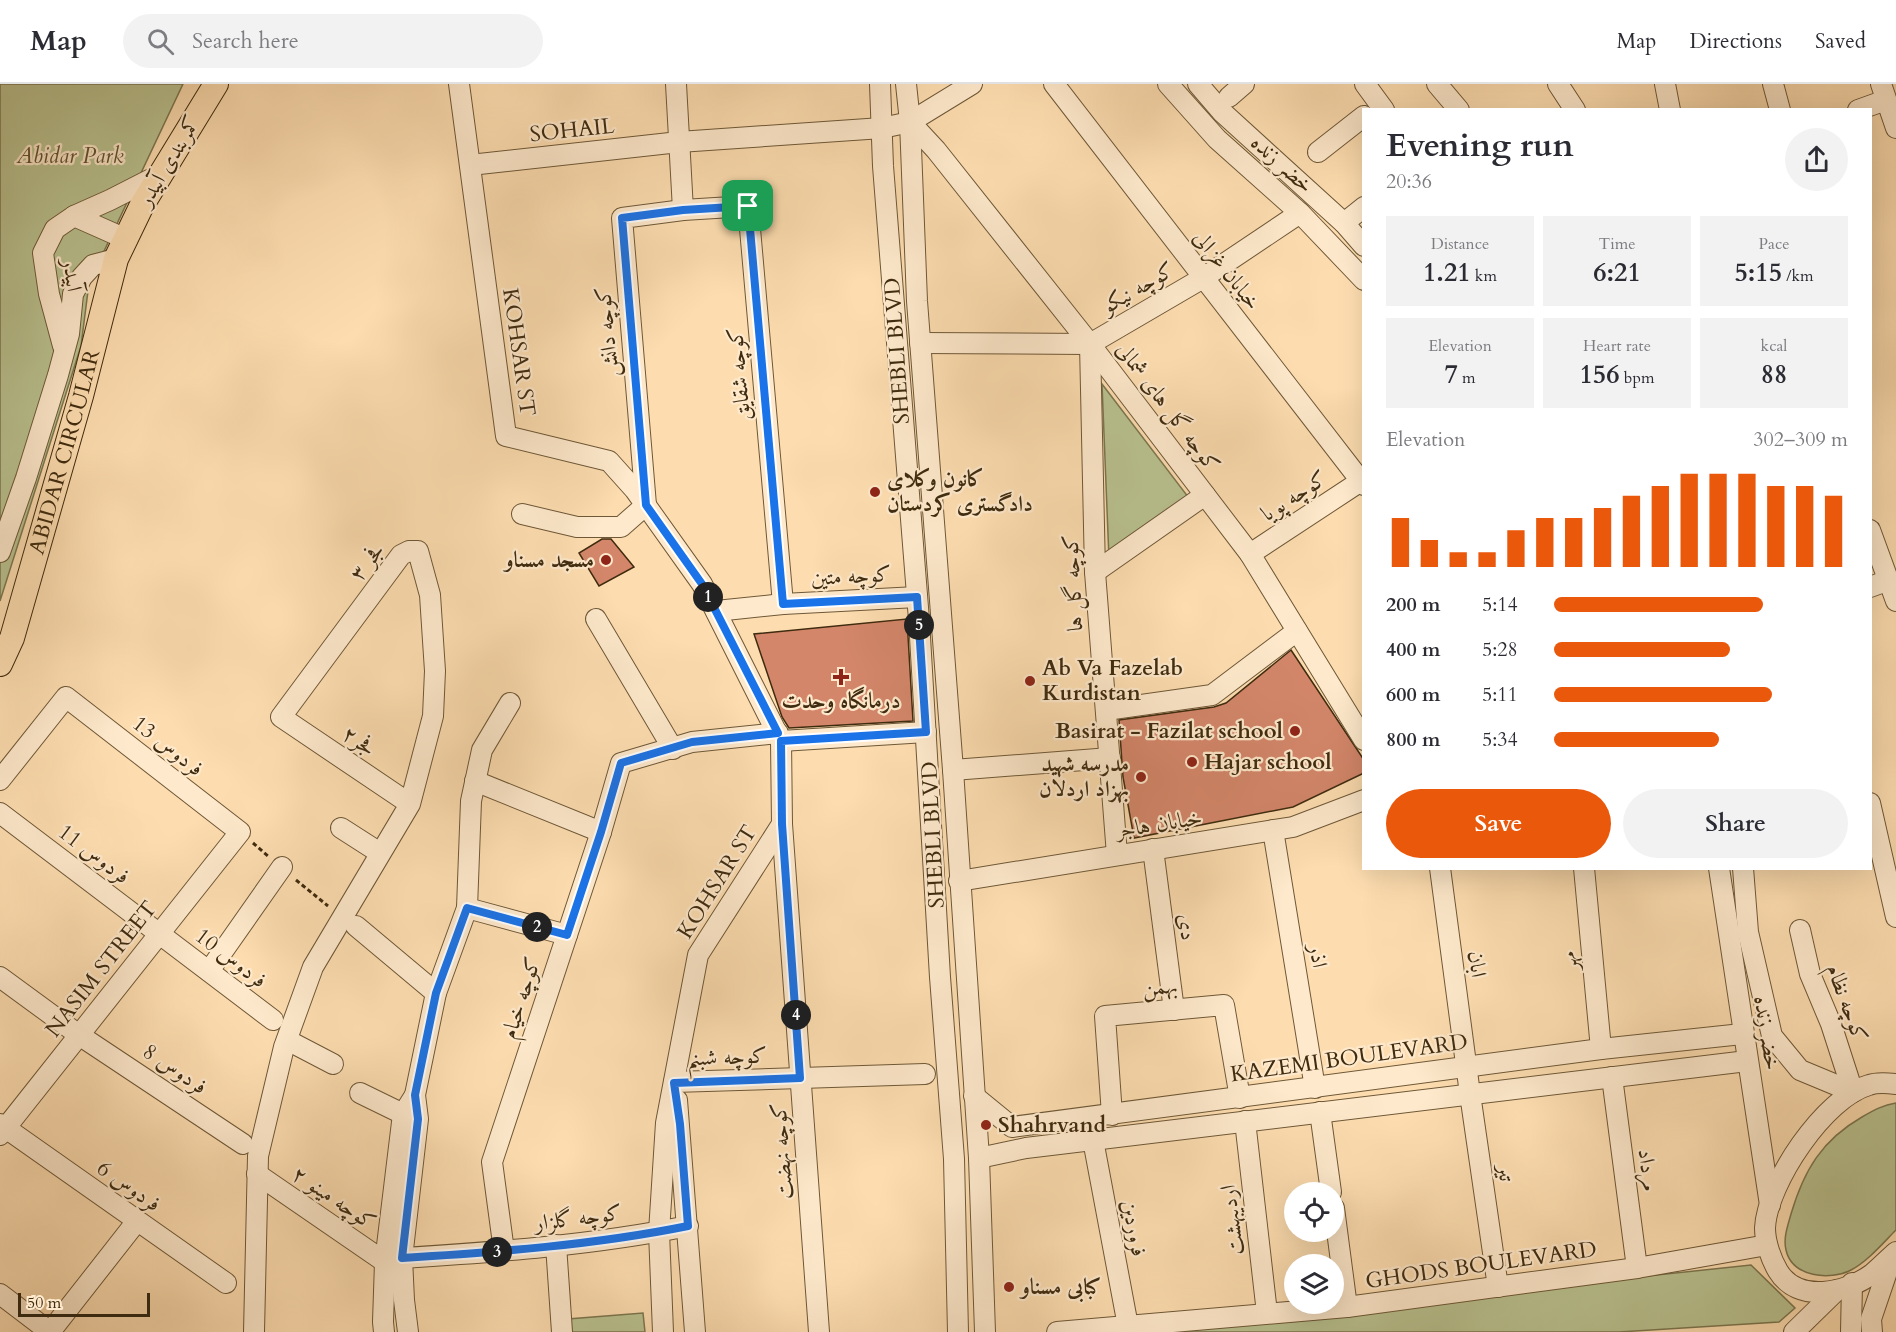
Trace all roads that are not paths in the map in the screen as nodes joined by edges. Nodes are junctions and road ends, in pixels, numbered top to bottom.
1 (216, 84) edge
2 (459, 84) edge
3 (676, 84) edge
4 (880, 84) edge
5 (906, 84) edge
6 (972, 84) edge
7 (1054, 84) edge
8 (1168, 84) edge
9 (1198, 84) edge
10 (1437, 84) edge
11 (1558, 84) edge
12 (1665, 84) edge
13 (1773, 84) edge
14 (1884, 92) edge
15 (1457, 108) edge
16 (1574, 108) edge
17 (1670, 108) edge
18 (1779, 108) edge
19 (1861, 108) edge
20 (1362, 118) edge
21 (910, 122) junction
22 (882, 128) junction
23 (1896, 128) edge
24 (679, 142) junction
25 (1318, 152) dead end
26 (470, 165) junction
27 (159, 175) junction
28 (1362, 209) edge
29 (683, 210) junction
30 (1300, 213) junction
31 (74, 216) junction
32 (1344, 223) junction
33 (1362, 244) edge
34 (121, 249) junction
35 (1203, 278) junction
36 (1362, 278) edge
37 (920, 343) junction
38 (1089, 344) junction
39 (64, 352) junction
40 (1362, 481) edge
41 (1362, 483) edge
42 (1205, 495) junction
43 (646, 505) junction
44 (522, 514) dead end
45 (1872, 533) edge
46 (0, 552) edge
47 (1250, 554) junction
48 (1888, 554) edge
49 (1095, 572) junction
50 (1880, 584) edge
51 (917, 597) junction
52 (1896, 601) edge
53 (783, 604) junction
54 (716, 611) junction
55 (596, 619) dead end
56 (1297, 630) junction
57 (0, 664) edge
58 (510, 703) dead end
59 (1106, 710) junction
60 (281, 717) joint
61 (926, 732) junction
62 (780, 737) junction
63 (1362, 737) edge
64 (673, 749) junction
65 (1110, 758) junction
66 (953, 770) junction
67 (0, 780) edge
68 (476, 781) junction
69 (1362, 801) edge
70 (410, 804) junction
71 (0, 813) edge
72 (1872, 818) edge
73 (782, 824) junction
74 (341, 828) dead end
75 (1273, 830) junction
76 (240, 832) joint
77 (601, 832) junction
78 (1875, 841) edge
79 (1153, 849) junction
80 (380, 853) junction
81 (1117, 855) junction
82 (282, 867) dead end
83 (1440, 870) edge
84 (1584, 870) edge
85 (1719, 870) edge
86 (1745, 870) edge
87 (959, 881) junction
88 (467, 908) junction
89 (1896, 917) edge
90 (356, 926) dead end
91 (1800, 930) dead end
92 (159, 934) junction
93 (567, 935) junction
94 (209, 971) junction
95 (0, 977) edge
96 (436, 993) junction
97 (1174, 1010) junction
98 (273, 1020) dead end
99 (1742, 1034) junction
100 (79, 1035) junction
101 (287, 1040) junction
102 (1601, 1049) junction
103 (1747, 1061) junction
104 (333, 1065) dead end
105 (1467, 1066) junction
106 (926, 1074) dead end
107 (1612, 1077) junction
108 (800, 1078) junction
109 (1892, 1082) edge
110 (674, 1083) junction
111 (1315, 1088) junction
112 (1853, 1092) junction
113 (360, 1093) dead end
114 (1470, 1094) junction
115 (415, 1095) junction
116 (974, 1096) junction
117 (1240, 1098) junction
118 (1320, 1112) junction
119 (403, 1114) junction
120 (1112, 1114) junction
121 (1245, 1121) junction
122 (2, 1129) edge
123 (1093, 1140) junction
124 (243, 1144) dead end
125 (979, 1158) junction
126 (257, 1174) junction
127 (1330, 1182) edge
128 (1770, 1205) junction
129 (137, 1221) junction
130 (688, 1226) junction
131 (659, 1232) junction
132 (1338, 1242) edge
133 (556, 1245) junction
134 (1767, 1245) junction
135 (504, 1251) junction
136 (1895, 1254) edge
137 (394, 1260) junction
138 (1636, 1268) junction
139 (226, 1283) dead end
140 (1498, 1287) junction
141 (1844, 1287) junction
142 (0, 1294) edge
143 (1347, 1307) junction
144 (1267, 1314) junction
145 (1128, 1326) junction
146 (50, 1332) edge
147 (254, 1332) edge
148 (384, 1332) edge
149 (408, 1332) edge
150 (562, 1332) edge
151 (663, 1332) edge
152 (695, 1332) edge
153 (819, 1332) edge
154 (958, 1332) edge
155 (985, 1332) edge
156 (1057, 1332) edge
157 (1794, 1332) edge
158 (1837, 1332) edge
159 (1851, 1332) edge
160 (1872, 1332) edge

1 - 27 main road, کمربندی آبیدر
2 - 26 street, KOHSAR ST
3 - 24 street
4 - 22 street, SHEBLI BLVD
5 - 21 street, SHEBLI BLVD
6 - 21 street, SOHAIL
7 - 35 street, خیابان غزالی
8 - 30 street, خضر زنده
9 - 32 street, خضر زنده
10 - 15 street
11 - 16 street
12 - 17 street
13 - 18 street
14 - 19 street
14 - 23 street
20 - 25 street
21 - 22 street, SOHAIL
21 - 37 street, SHEBLI BLVD
21 - 38 street, کوچه گل های شمالی
22 - 24 street, SOHAIL
22 - 51 street, SHEBLI BLVD
24 - 26 street, SOHAIL
24 - 29 street
26 - 43 street, KOHSAR ST
27 - 31 street, آبیدر
27 - 34 main road, کمربندی آبیدر
28 - 32 street
29 - 43 street, کوچه دانش
29 - 53 street, کوچه شقایق
30 - 35 street, کوچه نیکو
30 - 36 street, خضر زنده
31 - 34 street, آبیدر
31 - 39 street, آبیدر
32 - 33 street, خضر زنده
34 - 39 street, آبیدر
34 - 57 main road, ABIDAR CIRCULAR
35 - 38 street, کوچه نیکو
35 - 40 street, خیابان غزالی
37 - 38 street
37 - 66 street, SHEBLI BLVD
38 - 42 street, کوچه گل های شمالی
38 - 49 street, کوچه گل ها
39 - 46 street, آبیدر
41 - 47 street, کوچه پویا
42 - 47 street, کوچه گل های شمالی
42 - 49 street
43 - 44 street
43 - 54 street, KOHSAR ST
45 - 48 street
47 - 56 street, کوچه گل های شمالی
48 - 50 street
49 - 59 street, کوچه گل ها
50 - 52 street
51 - 53 street, کوچه متین
51 - 61 street, SHEBLI BLVD
53 - 54 street, کوچه متین
54 - 62 street, KOHSAR ST
55 - 64 street
56 - 59 street
56 - 63 street, کوچه گل های شمالی
58 - 68 street
59 - 65 street, کوچه گل ها
60 - 70 street, فجر۲
60 - 70 street, فجر ۳
61 - 62 street
61 - 154 street, SHEBLI BLVD
62 - 64 street
62 - 73 street, KOHSAR ST
64 - 77 street, کوچه خیام
65 - 66 street
65 - 81 street, کوچه گل ها
66 - 87 street, SHEBLI BLVD
67 - 76 street, فردوس 13
68 - 77 street
68 - 88 street
69 - 75 street, خیابان هاجر
70 - 80 street
71 - 92 street, فردوس 11
72 - 78 street
73 - 108 street, کوچه نهضت
73 - 110 street, KOHSAR ST
74 - 80 street
75 - 79 street, خیابان هاجر
75 - 111 street, اذر
76 - 92 street, NASIM STREET
77 - 93 street, کوچه خیام
78 - 89 street
79 - 81 street, خیابان هاجر
79 - 97 street, دی
80 - 101 street
81 - 87 street, خیابان هاجر
82 - 94 street
83 - 105 street, ابان
84 - 102 street, مهر
85 - 99 street, خضر زنده
86 - 112 street, خضر زنده
87 - 116 street, SHEBLI BLVD
88 - 93 street
88 - 96 street
90 - 96 street
91 - 112 street, کوچه نظام
92 - 94 street, فردوس 10
92 - 100 street, NASIM STREET
93 - 135 street, کوچه خیام
94 - 98 street, فردوس 10
95 - 100 street, فردوس 8
96 - 115 street
97 - 117 street, بهمن
97 - 120 street, بهمن
99 - 102 street, KAZEMI BOULEVARD
99 - 103 street, خضر زنده
100 - 122 street, NASIM STREET
100 - 124 street, فردوس 8
101 - 104 street
101 - 126 street
102 - 105 street, KAZEMI BOULEVARD
103 - 107 street
103 - 128 street, خضر زنده
105 - 111 street, KAZEMI BOULEVARD
105 - 114 street, تیر
106 - 108 street, کوچه شبنم
107 - 114 street
107 - 138 street, مرداد
108 - 110 street, کوچه شبنم
108 - 153 street, کوچه نهضت
109 - 112 street
110 - 130 street, KOHSAR ST
110 - 131 street, KOHSAR ST
111 - 117 street, KAZEMI BOULEVARD
112 - 128 street
113 - 119 street
114 - 118 street
114 - 140 street, تیر
115 - 119 street
115 - 137 street
116 - 120 street, KAZEMI BOULEVARD
116 - 125 street, SHEBLI BLVD
117 - 120 street, KAZEMI BOULEVARD
118 - 121 street
118 - 127 street
119 - 137 street
121 - 123 street
121 - 144 street, اردیبهشت
122 - 129 street, فردوس 6
123 - 125 street
123 - 145 street, فروردین
125 - 155 street, SHEBLI BLVD
126 - 137 street, کوچه مینو ۲
126 - 147 street
128 - 134 street
129 - 139 street, فردوس 6
129 - 146 street
130 - 131 street, کوچه گلزار
130 - 152 street, KOHSAR ST
131 - 133 street, کوچه گلزار
131 - 151 street, KOHSAR ST
132 - 143 street
133 - 135 street, کوچه گلزار
133 - 150 street
134 - 138 street, GHODS BOULEVARD
134 - 141 street
135 - 137 street, کوچه گلزار
136 - 141 street
136 - 160 street
137 - 148 street
137 - 149 street
138 - 140 street, GHODS BOULEVARD
140 - 143 street, GHODS BOULEVARD
141 - 157 street
141 - 159 street
142 - 146 street
143 - 144 street, GHODS BOULEVARD
144 - 145 street, GHODS BOULEVARD
145 - 156 street, GHODS BOULEVARD
158 - 159 street

